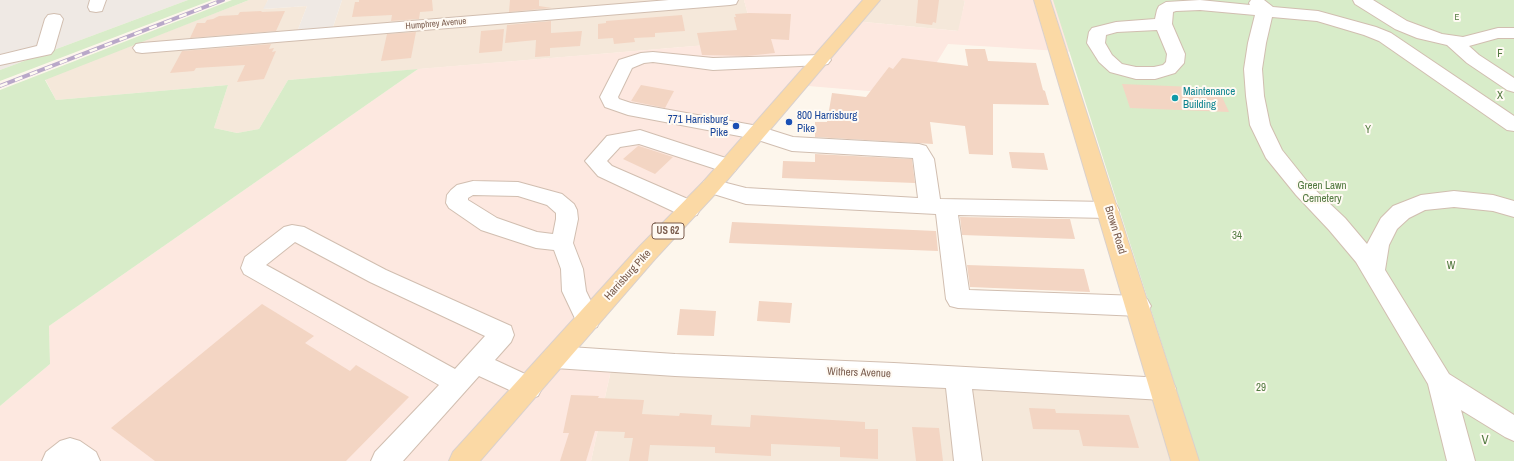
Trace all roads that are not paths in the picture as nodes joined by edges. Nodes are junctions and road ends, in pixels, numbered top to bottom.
1 (730, 0) edge
2 (872, 0) edge
3 (1042, 0) edge
4 (1350, 0) edge
5 (1361, 0) edge
6 (692, 2) edge
7 (1170, 3) edge
8 (1260, 5) edge
9 (1318, 16) junction
10 (54, 19) dead end
11 (1163, 24) dead end
12 (1401, 25) junction
13 (1514, 33) edge
14 (1384, 37) junction
15 (1454, 42) junction
16 (0, 45) edge
17 (142, 48) dead end
18 (0, 56) edge
19 (0, 60) edge
20 (822, 60) junction
21 (1514, 86) edge
22 (1514, 125) edge
23 (758, 133) junction
24 (728, 166) junction
25 (711, 186) junction
26 (938, 207) junction
27 (1514, 208) edge
28 (689, 209) junction
29 (1108, 210) junction
30 (562, 243) dead end
31 (1373, 271) junction
32 (1139, 306) junction
33 (588, 320) junction
34 (556, 357) junction
35 (476, 363) junction
36 (958, 378) junction
37 (1440, 382) junction
38 (458, 383) junction
39 (529, 388) junction
40 (1163, 389) junction
41 (1514, 429) edge
42 (56, 461) edge
43 (86, 461) edge
44 (385, 461) edge
45 (464, 461) edge
46 (968, 461) edge
47 (1185, 461) edge
48 (1461, 461) edge

1 - 6 street, Humphrey Avenue
2 - 20 main road, Harrisburg Pike / US 62
3 - 29 main road, Brown Road
4 - 9 street
5 - 12 street
6 - 17 street, Humphrey Avenue
7 - 8 street
7 - 11 street
8 - 9 street
8 - 31 street
9 - 14 street
10 - 19 street
12 - 14 street
12 - 15 street
13 - 15 street
14 - 22 street
15 - 21 street
16 - 18 street
20 - 23 main road, Harrisburg Pike / US 62
20 - 23 street
23 - 24 main road, Harrisburg Pike / US 62
23 - 26 street
24 - 25 main road, Harrisburg Pike / US 62
24 - 28 street
25 - 26 street
25 - 28 main road, Harrisburg Pike / US 62
26 - 29 street
26 - 32 street
27 - 31 street
28 - 33 main road, Harrisburg Pike / US 62
29 - 32 main road, Brown Road
30 - 33 street
31 - 37 street
32 - 40 main road, Brown Road
33 - 34 main road, Harrisburg Pike / US 62
34 - 36 street, Withers Avenue
34 - 39 main road, Harrisburg Pike / US 62
35 - 38 street
35 - 38 street
35 - 39 street
36 - 40 street, Withers Avenue
36 - 46 street
37 - 41 street
37 - 48 street
38 - 44 street
39 - 45 main road, Harrisburg Pike / US 62
40 - 47 main road, Brown Road
42 - 43 street

